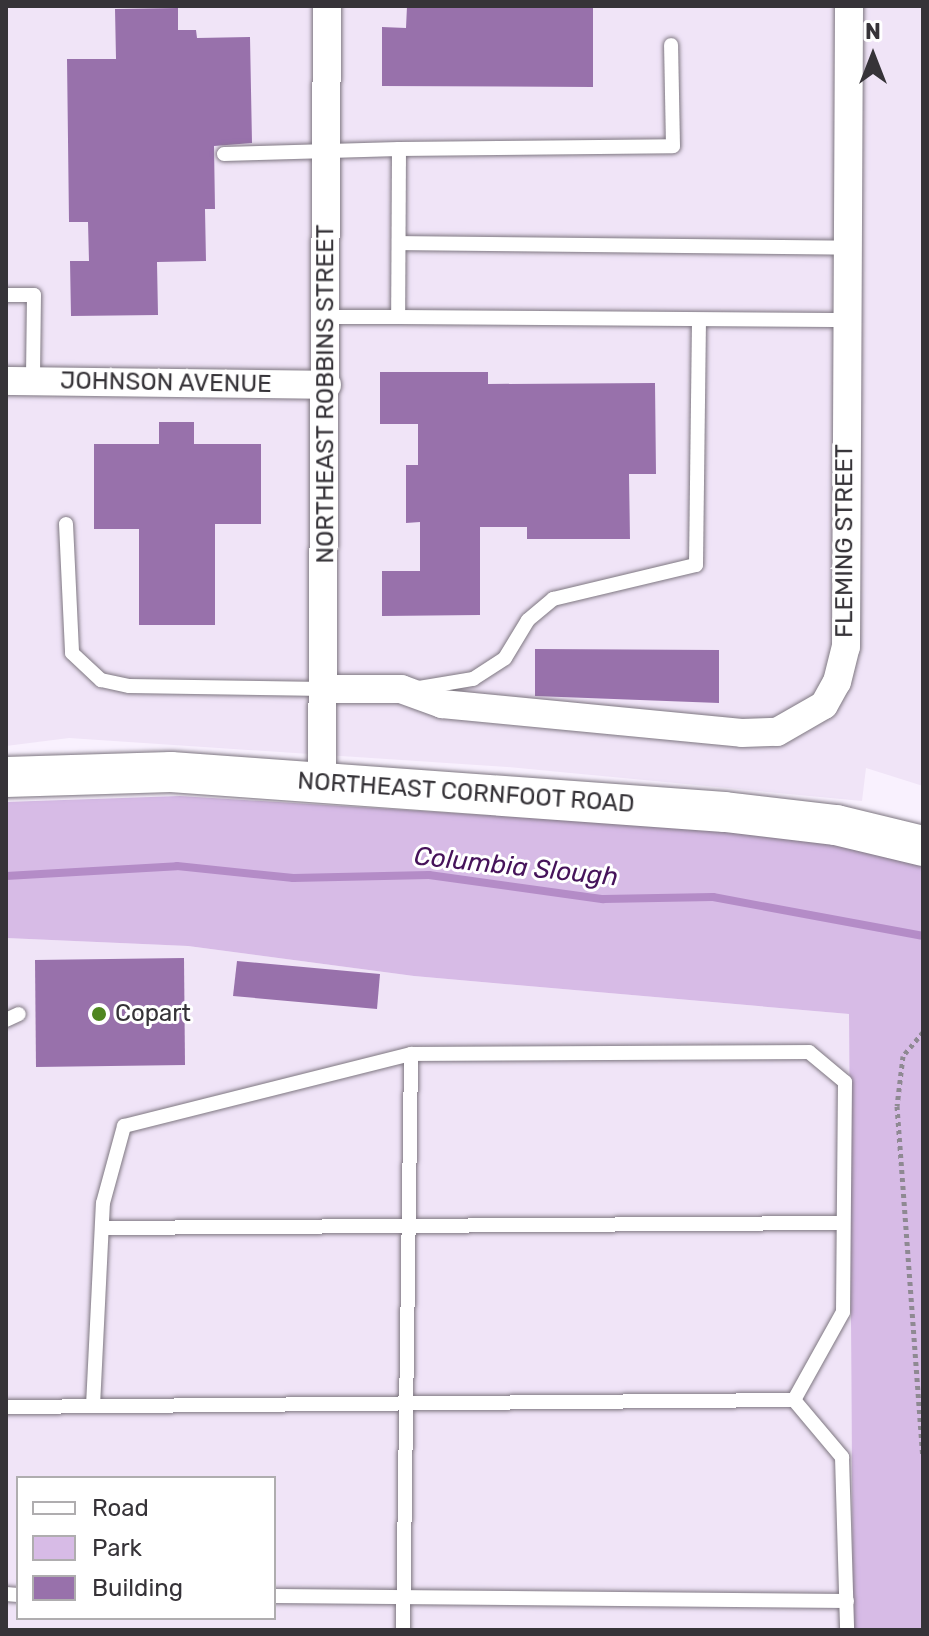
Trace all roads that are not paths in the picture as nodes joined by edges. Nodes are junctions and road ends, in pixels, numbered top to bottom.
1 (327, 6) edge
2 (849, 6) edge
3 (671, 45) dead end
4 (327, 149) junction
5 (399, 149) junction
6 (224, 154) dead end
7 (399, 243) junction
8 (848, 248) junction
9 (6, 295) edge
10 (327, 317) junction
11 (398, 317) junction
12 (699, 320) junction
13 (845, 320) junction
14 (19, 381) edge
15 (327, 385) junction
16 (66, 524) dead end
17 (325, 689) junction
18 (401, 689) junction
19 (6, 777) edge
20 (322, 782) junction
21 (923, 846) edge
22 (411, 1054) junction
23 (843, 1223) junction
24 (410, 1226) junction
25 (102, 1228) junction
26 (794, 1400) junction
27 (406, 1404) junction
28 (93, 1406) junction
29 (6, 1407) edge
30 (276, 1596) edge
31 (403, 1596) junction
32 (847, 1601) junction
33 (403, 1630) edge
34 (847, 1630) edge

1 - 4 street, NORTHEAST ROBBINS STREET
2 - 8 street, FLEMING STREET
3 - 5 lane
4 - 5 lane
4 - 6 lane
4 - 10 street, NORTHEAST ROBBINS STREET
5 - 7 lane
7 - 8 lane
7 - 11 lane
8 - 13 street, FLEMING STREET
9 - 14 lane
10 - 11 lane
10 - 15 street, NORTHEAST ROBBINS STREET
11 - 12 lane
12 - 13 lane
12 - 18 lane
13 - 18 street, FLEMING STREET
14 - 15 street, JOHNSON AVENUE
15 - 17 street, NORTHEAST ROBBINS STREET
16 - 17 lane
17 - 18 street, FLEMING STREET
17 - 20 street, NORTHEAST ROBBINS STREET
19 - 20 street, NORTHEAST CORNFOOT ROAD
20 - 21 street, NORTHEAST CORNFOOT ROAD
22 - 23 lane
22 - 24 lane
22 - 25 lane
23 - 24 lane
23 - 26 lane
24 - 25 lane
24 - 27 lane
25 - 28 lane
26 - 27 lane
26 - 32 lane
27 - 28 lane
27 - 31 lane
28 - 29 lane
30 - 31 lane
31 - 32 lane
31 - 33 lane
32 - 34 lane

